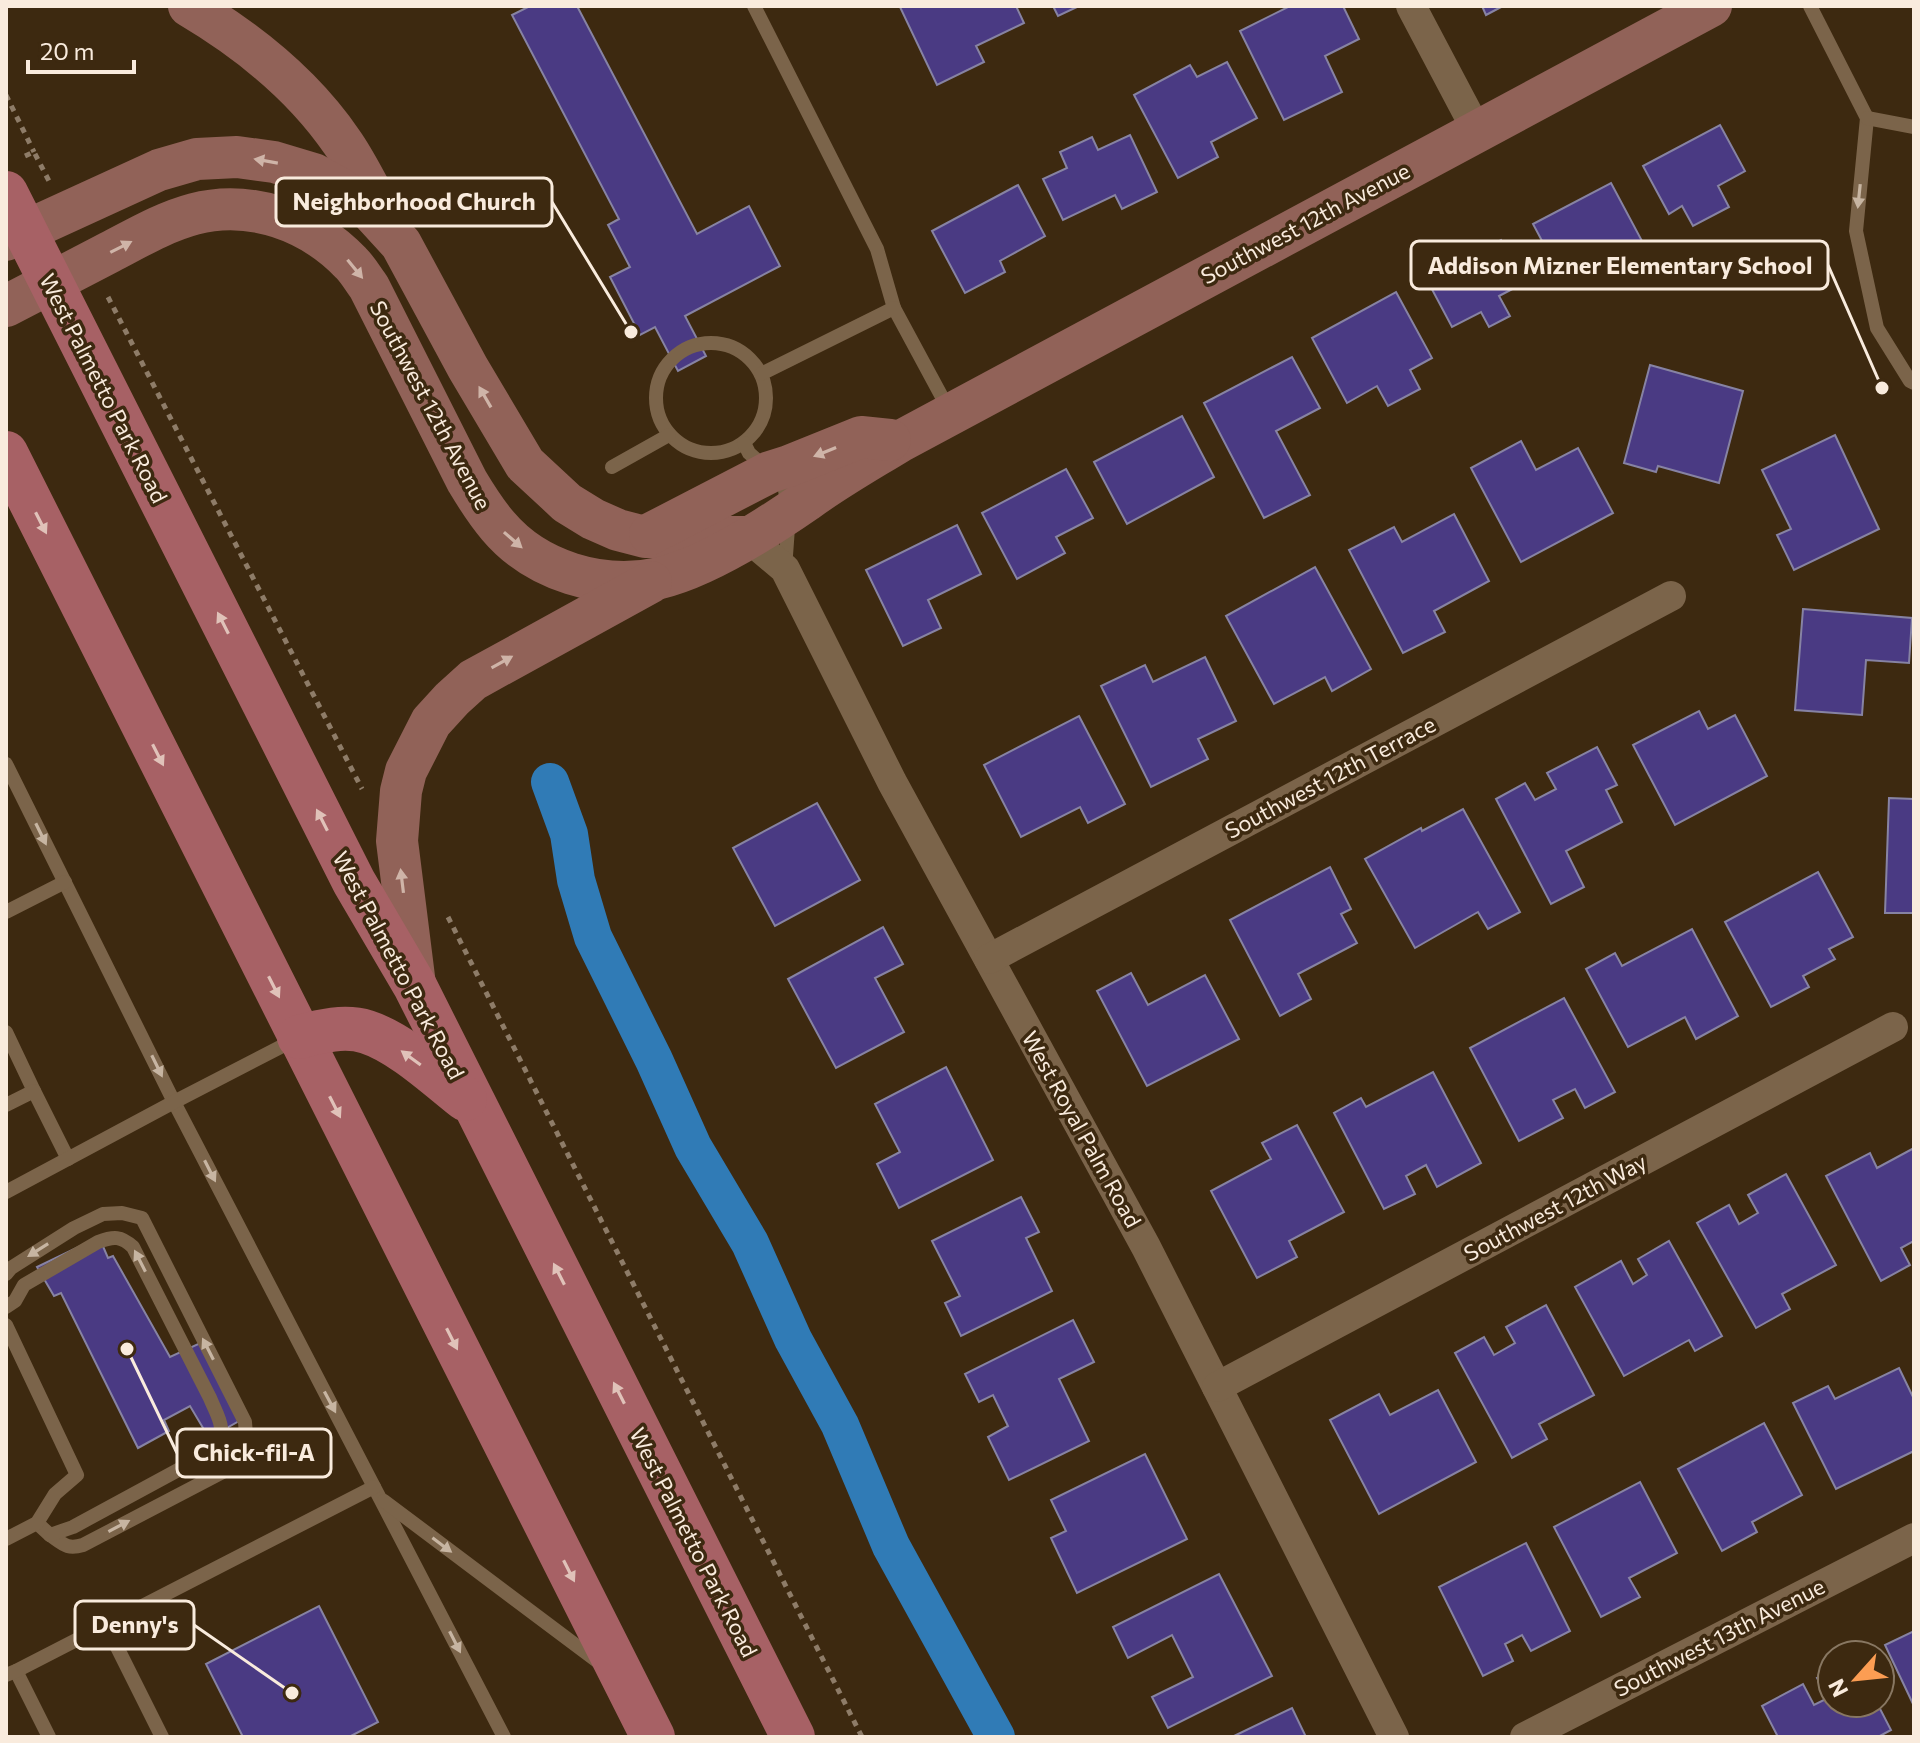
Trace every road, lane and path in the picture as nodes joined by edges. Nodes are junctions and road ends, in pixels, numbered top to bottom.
1 (189, 6) edge
2 (754, 6) edge
3 (1411, 6) edge
4 (1711, 6) edge
5 (1810, 6) edge
6 (6, 95) edge
7 (1867, 118) junction
8 (1914, 127) edge
9 (1477, 131) junction
10 (34, 152) junction
11 (43, 168) dead end
12 (15, 174) edge
13 (16, 236) edge
14 (401, 244) junction
15 (51, 282) junction
16 (107, 294) dead end
17 (6, 306) edge
18 (894, 308) junction
19 (761, 374) junction
20 (1913, 385) edge
21 (951, 413) junction
22 (669, 435) junction
23 (899, 442) junction
24 (6, 453) edge
25 (757, 458) junction
26 (612, 467) dead end
27 (789, 514) junction
28 (645, 537) junction
29 (747, 537) junction
30 (785, 569) junction
31 (658, 578) junction
32 (1671, 596) dead end
33 (6, 764) edge
34 (368, 801) dead end
35 (65, 882) junction
36 (442, 904) dead end
37 (6, 912) edge
38 (989, 959) junction
39 (415, 986) junction
40 (1893, 1027) dead end
41 (6, 1032) edge
42 (299, 1037) junction
43 (9, 1048) edge
44 (34, 1091) junction
45 (174, 1102) junction
46 (6, 1105) edge
47 (474, 1105) junction
48 (68, 1159) junction
49 (6, 1192) edge
50 (6, 1274) edge
51 (6, 1307) edge
52 (6, 1325) edge
53 (1217, 1387) junction
54 (377, 1493) junction
55 (37, 1523) junction
56 (50, 1535) junction
57 (1914, 1538) edge
58 (6, 1539) edge
59 (106, 1625) junction
60 (11, 1673) edge
61 (625, 1682) junction
62 (49, 1737) edge
63 (162, 1737) edge
64 (504, 1737) edge
65 (653, 1737) edge
66 (793, 1737) edge
67 (862, 1737) edge
68 (1394, 1737) edge
69 (1525, 1737) edge

1 - 14 street
2 - 18 lane
3 - 9 street
4 - 9 street, Southwest 12th Avenue
5 - 7 lane
6 - 10 path
7 - 8 lane
7 -> 20 lane
9 - 21 street, Southwest 12th Avenue
10 - 11 path
10 - 12 path
12 - 13 main road, West Palmetto Park Road
14 -> 13 street
13 - 15 main road, West Palmetto Park Road
28 -> 14 street
15 - 17 street, Southwest 12th Avenue
15 -> 31 street, Southwest 12th Avenue
39 -> 15 main road, West Palmetto Park Road
16 - 34 path
18 - 19 lane
18 - 21 lane
19 - 22 lane
19 - 25 lane
21 - 23 street, Southwest 12th Avenue
22 - 25 lane
22 - 26 lane
23 -> 25 street
23 - 27 street, Southwest 12th Avenue
24 -> 42 main road
25 - 27 lane
25 - 28 street
27 - 29 street, Southwest 12th Avenue
27 - 30 lane
28 - 29 street
29 - 30 street, West Royal Palm Road
29 - 31 street, Southwest 12th Avenue
30 - 38 street, West Royal Palm Road
39 -> 31 street
32 - 38 street, Southwest 12th Terrace
33 -> 35 lane
35 - 37 lane
35 -> 45 lane
36 - 67 path
38 - 53 street, West Royal Palm Road
39 - 47 main road, West Palmetto Park Road
40 - 53 street, Southwest 12th Way
41 - 43 lane
42 - 45 lane
47 -> 42 main road
42 -> 61 main road
43 - 44 lane
44 - 46 lane
44 - 48 lane
45 - 48 lane
45 -> 54 lane
66 -> 47 main road, West Palmetto Park Road
48 - 49 lane
56 -> 50 lane
56 -> 51 lane
52 - 55 lane
53 - 68 street, West Royal Palm Road
54 - 59 lane
54 -> 61 lane
54 -> 64 lane
55 - 56 lane
55 - 58 lane
57 - 69 street, Southwest 13th Avenue
59 - 60 lane
59 - 63 lane
60 - 62 lane
61 - 65 main road

